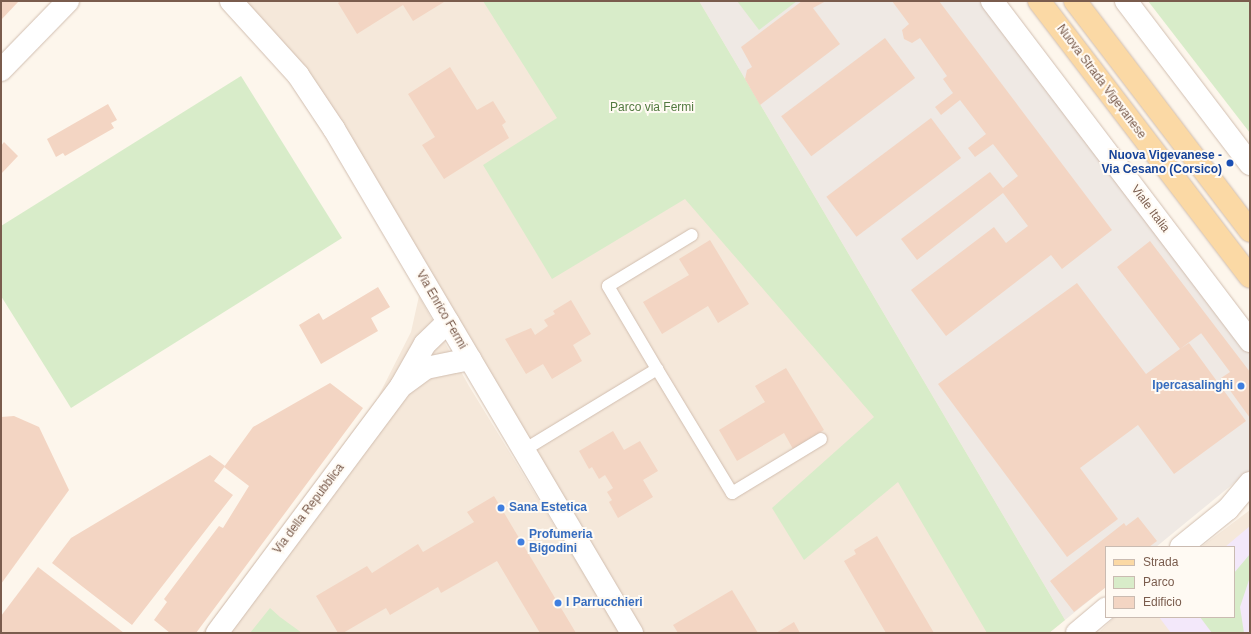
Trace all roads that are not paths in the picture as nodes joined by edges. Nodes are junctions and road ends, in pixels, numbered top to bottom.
1 (68, 1) edge
2 (231, 1) edge
3 (992, 1) edge
4 (1040, 1) edge
5 (1075, 1) edge
6 (1126, 1) edge
7 (1, 70) edge
8 (1250, 164) edge
9 (1250, 231) edge
10 (692, 235) dead end
11 (1250, 277) edge
12 (448, 322) junction
13 (1250, 341) edge
14 (470, 359) junction
15 (657, 369) junction
16 (401, 386) junction
17 (821, 440) dead end
18 (524, 450) junction
19 (1250, 483) edge
20 (1250, 498) edge
21 (1228, 509) junction
22 (1182, 546) edge
23 (1105, 610) edge
24 (217, 633) edge
25 (632, 633) edge
26 (1077, 633) edge

1 - 7 street
2 - 12 street, Via Enrico Fermi
3 - 13 street, Viale Italia
4 - 11 main road, Nuova Strada Vigevanese
5 - 9 main road
6 - 8 street
10 - 15 lane
12 - 14 street, Via Enrico Fermi
12 - 16 street, Via della Repubblica
14 - 16 street, Via della Repubblica
14 - 18 street, Via Enrico Fermi
15 - 17 lane
15 - 18 lane
16 - 24 street, Via della Repubblica
18 - 25 street, Via Enrico Fermi
19 - 21 street
20 - 21 street
21 - 22 street
23 - 26 street

